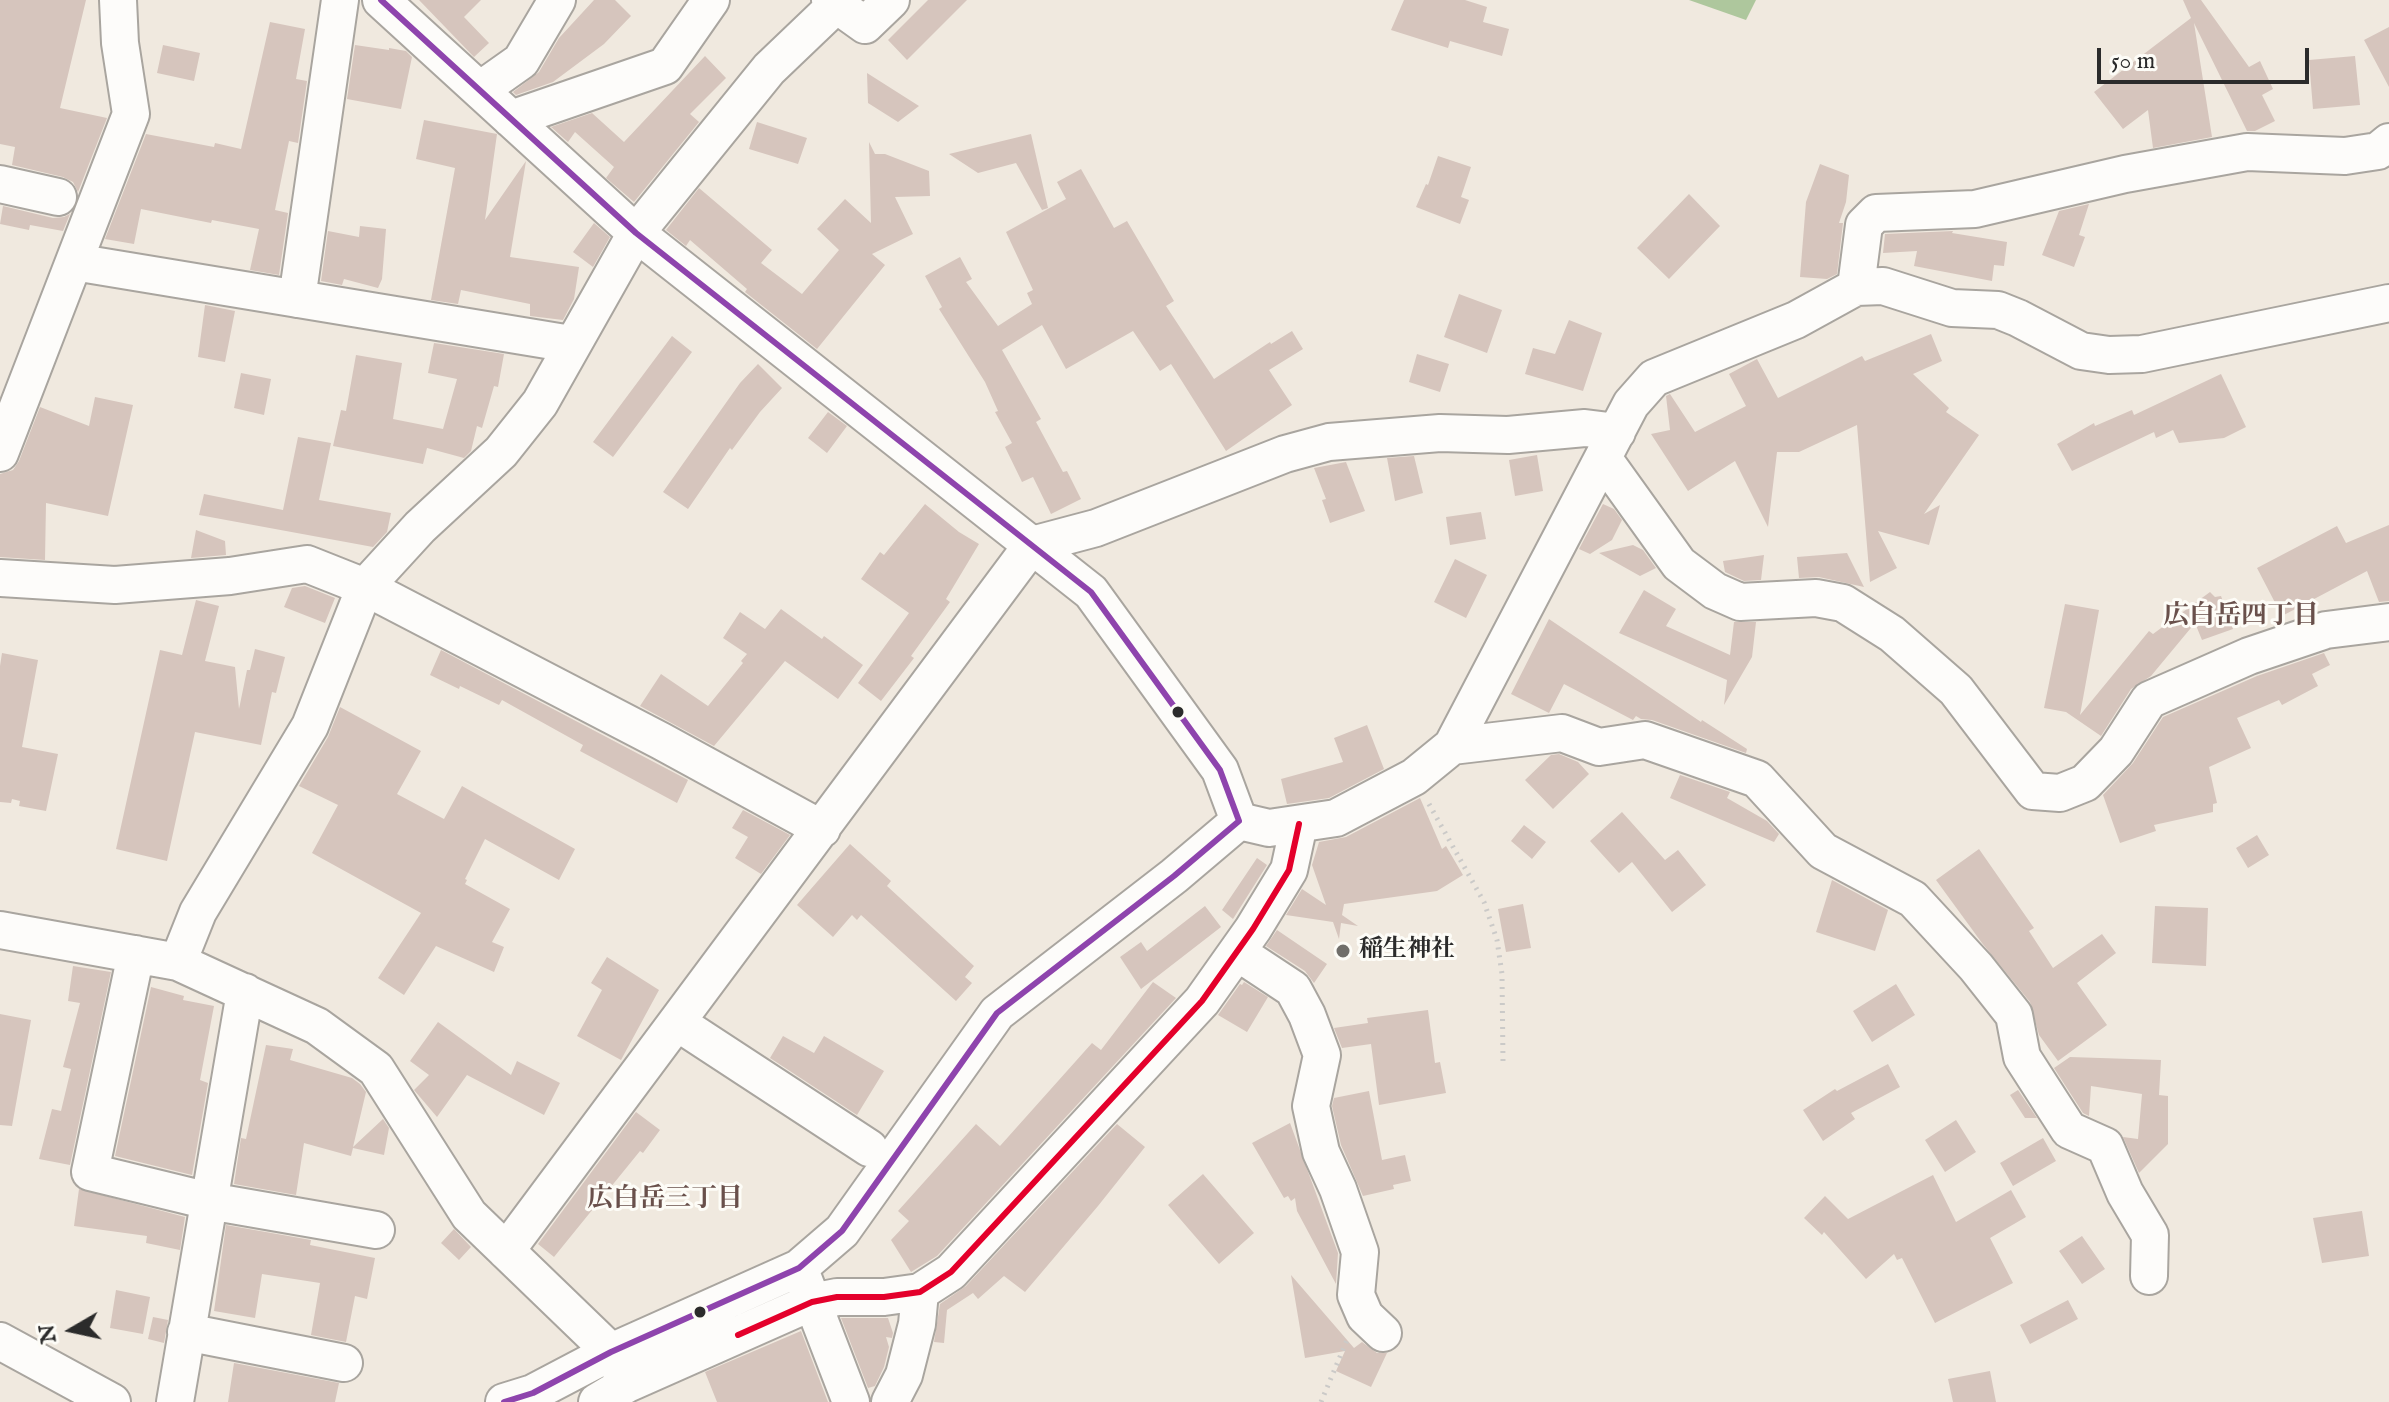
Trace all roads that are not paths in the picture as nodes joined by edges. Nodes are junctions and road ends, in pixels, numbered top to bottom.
1 (118, 0) edge
2 (340, 0) edge
3 (381, 0) edge
4 (557, 0) edge
5 (711, 0) edge
6 (891, 0) edge
7 (833, 3) edge
8 (480, 90) junction
9 (511, 119) junction
10 (2389, 142) edge
11 (0, 184) edge
12 (58, 197) dead end
13 (636, 233) junction
14 (74, 262) junction
15 (1856, 287) junction
16 (297, 299) junction
17 (2389, 303) edge
18 (571, 344) junction
19 (1610, 445) junction
20 (0, 453) edge
21 (1032, 545) junction
22 (0, 578) edge
23 (365, 587) junction
24 (2389, 622) edge
25 (1452, 746) junction
26 (1239, 821) junction
27 (1299, 824) junction
28 (822, 829) junction
29 (0, 930) edge
30 (1237, 952) junction
31 (136, 954) junction
32 (178, 962) junction
33 (245, 992) junction
34 (678, 1023) junction
35 (869, 1148) dead end
36 (209, 1201) junction
37 (376, 1230) dead end
38 (506, 1251) junction
39 (799, 1268) junction
40 (2149, 1276) dead end
41 (920, 1292) junction
42 (812, 1302) junction
43 (1372, 1320) road end
44 (186, 1332) junction
45 (0, 1341) edge
46 (344, 1363) dead end
47 (616, 1376) edge
48 (112, 1402) edge
49 (175, 1402) edge
50 (504, 1402) edge
51 (851, 1402) edge
52 (890, 1402) edge

1 - 14 street
2 - 16 street
3 - 8 street
4 - 8 street
5 - 9 street
6 - 7 street
7 - 13 street
8 - 9 street
9 - 13 street
10 - 15 street
11 - 12 street
13 - 18 street
13 - 21 street
14 - 16 street
14 - 20 street
15 - 17 street
15 - 19 street
16 - 18 street
18 - 23 street
19 - 21 street
19 - 24 street
19 - 25 street
21 - 26 street
21 - 28 street
22 - 23 street
23 - 28 street
23 - 32 street
25 - 27 street
25 - 40 street
26 - 27 street
26 - 39 street
27 - 30 street
28 - 34 street
29 - 31 street
30 - 41 street
30 - 43 street
31 - 32 street
31 - 36 street
32 - 33 street
33 - 36 street
33 - 38 street
34 - 35 street
34 - 38 street
36 - 37 street
36 - 44 street
38 - 47 street
39 - 42 street
39 - 47 street
41 - 42 street
41 - 52 street
42 - 47 street
42 - 51 street
44 - 46 street
44 - 49 street
45 - 48 street
47 - 50 street

